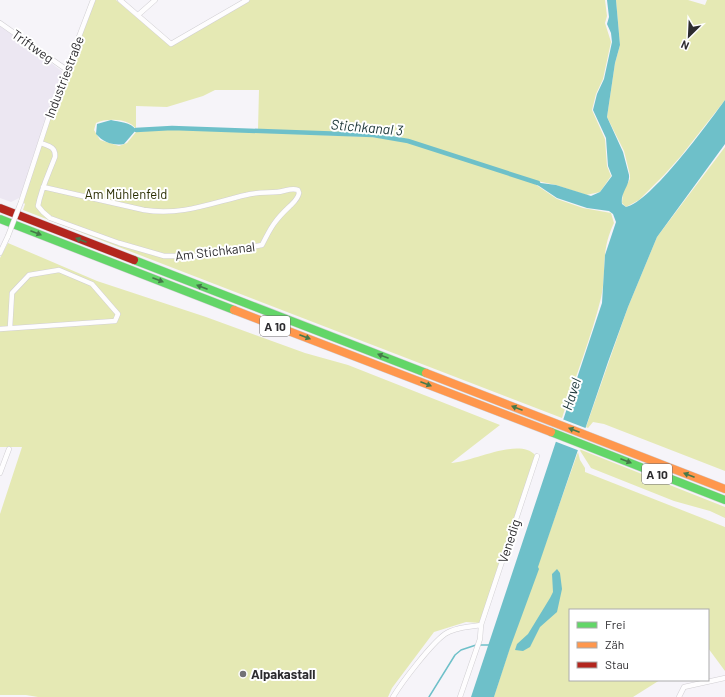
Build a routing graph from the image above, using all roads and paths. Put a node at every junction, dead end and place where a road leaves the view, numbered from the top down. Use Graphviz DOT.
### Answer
graph roads {
  1 [pos="93,0"];
  2 [pos="120,0"];
  3 [pos="155,0"];
  4 [pos="247,0"];
  5 [pos="138,15"];
  6 [pos="0,23"];
  7 [pos="67,70"];
  8 [pos="41,143"];
  9 [pos="43,187"];
  10 [pos="0,208"];
  11 [pos="0,219"];
  12 [pos="0,253"];
  13 [pos="10,328"];
  14 [pos="0,329"];
  15 [pos="9,449"];
  16 [pos="537,456"];
  17 [pos="0,473"];
  18 [pos="725,489"];
  19 [pos="725,500"];
  20 [pos="481,625"];
  21 [pos="725,678"];
  22 [pos="393,697"];
  23 [pos="460,697"];
  24 [pos="679,697"];
  1 -- 7 [label="street, Industriestraße"];
  2 -- 5 [label="street"];
  3 -- 5 [label="street"];
  4 -- 5 [label="street"];
  6 -- 7 [label="street, Triftweg"];
  7 -- 8 [label="street, Industriestraße"];
  8 -- 9 [label="street, Am Stichkanal"];
  8 -- 12 [label="street, Industriestraße, bridge"];
  9 -- 9 [label="street, Am Stichkanal"];
  18 -- 10 [label="highway, A 10, one-way"];
  11 -- 19 [label="highway, A 10, one-way"];
  13 -- 13 [label="street"];
  13 -- 14 [label="street"];
  15 -- 17 [label="street"];
  16 -- 20 [label="street, Venedig"];
  20 -- 22 [label="street"];
  20 -- 23 [label="street, Venedig"];
  21 -- 24 [label="street"];
}
